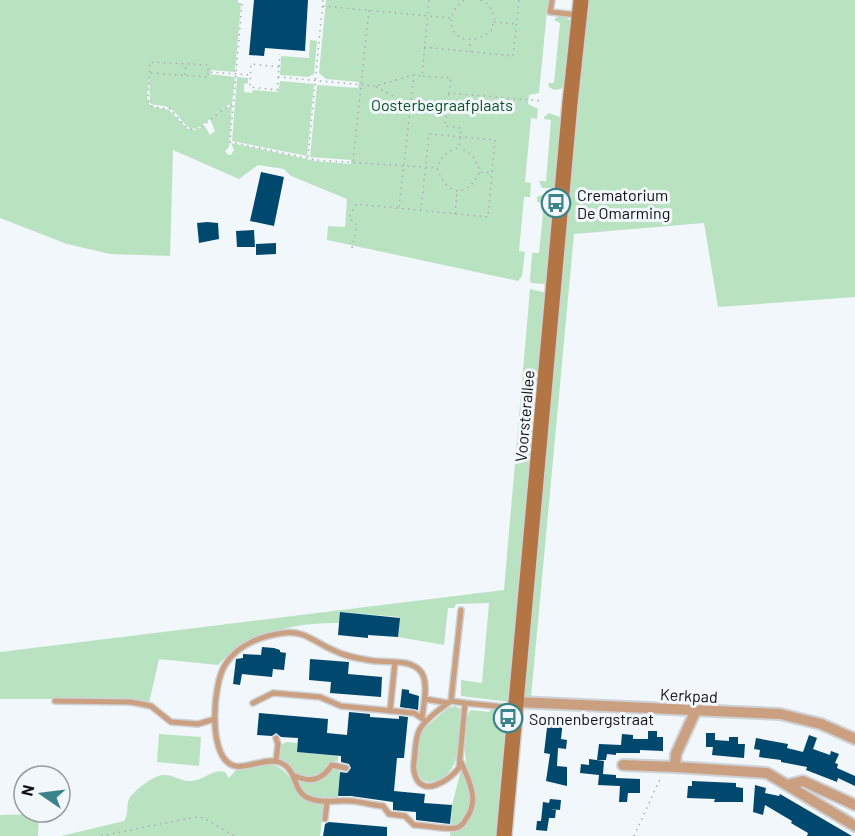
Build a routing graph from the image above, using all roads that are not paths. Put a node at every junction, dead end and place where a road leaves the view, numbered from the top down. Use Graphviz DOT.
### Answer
graph roads {
  1 [pos="552,0"];
  2 [pos="580,7"];
  3 [pos="461,610"];
  4 [pos="395,662"];
  5 [pos="425,699"];
  6 [pos="55,701"];
  7 [pos="449,702"];
  8 [pos="253,703"];
  9 [pos="465,703"];
  10 [pos="516,705"];
  11 [pos="696,710"];
  12 [pos="390,711"];
  13 [pos="215,719"];
  14 [pos="424,719"];
  15 [pos="276,738"];
  16 [pos="855,739"];
  17 [pos="276,761"];
  18 [pos="461,762"];
  19 [pos="623,765"];
  20 [pos="670,767"];
  21 [pos="346,768"];
  22 [pos="294,776"];
  23 [pos="787,785"];
  24 [pos="327,801"];
  25 [pos="855,805"];
  26 [pos="326,819"];
  27 [pos="855,826"];
  28 [pos="504,836"];
  1 -- 2 [label="lane"];
  2 -- 10 [label="main road, Voorsterallee"];
  3 -- 7 [label="lane"];
  4 -- 5 [label="lane"];
  4 -- 12 [label="lane"];
  4 -- 13 [label="lane"];
  5 -- 7 [label="lane"];
  5 -- 14 [label="lane"];
  6 -- 13 [label="lane"];
  7 -- 9 [label="lane"];
  7 -- 14 [label="lane"];
  8 -- 12 [label="lane"];
  9 -- 10 [label="lane"];
  9 -- 18 [label="lane"];
  10 -- 11 [label="street, Kerkpad"];
  10 -- 28 [label="main road, Voorsterallee"];
  11 -- 16 [label="street, Kerkpad"];
  11 -- 20 [label="street"];
  12 -- 14 [label="lane"];
  13 -- 17 [label="lane"];
  14 -- 18 [label="lane"];
  15 -- 17 [label="lane"];
  17 -- 22 [label="lane"];
  18 -- 24 [label="lane"];
  19 -- 20 [label="street"];
  20 -- 23 [label="street"];
  21 -- 22 [label="lane"];
  22 -- 24 [label="lane"];
  23 -- 25 [label="street"];
  23 -- 27 [label="street"];
  24 -- 26 [label="lane"];
}
